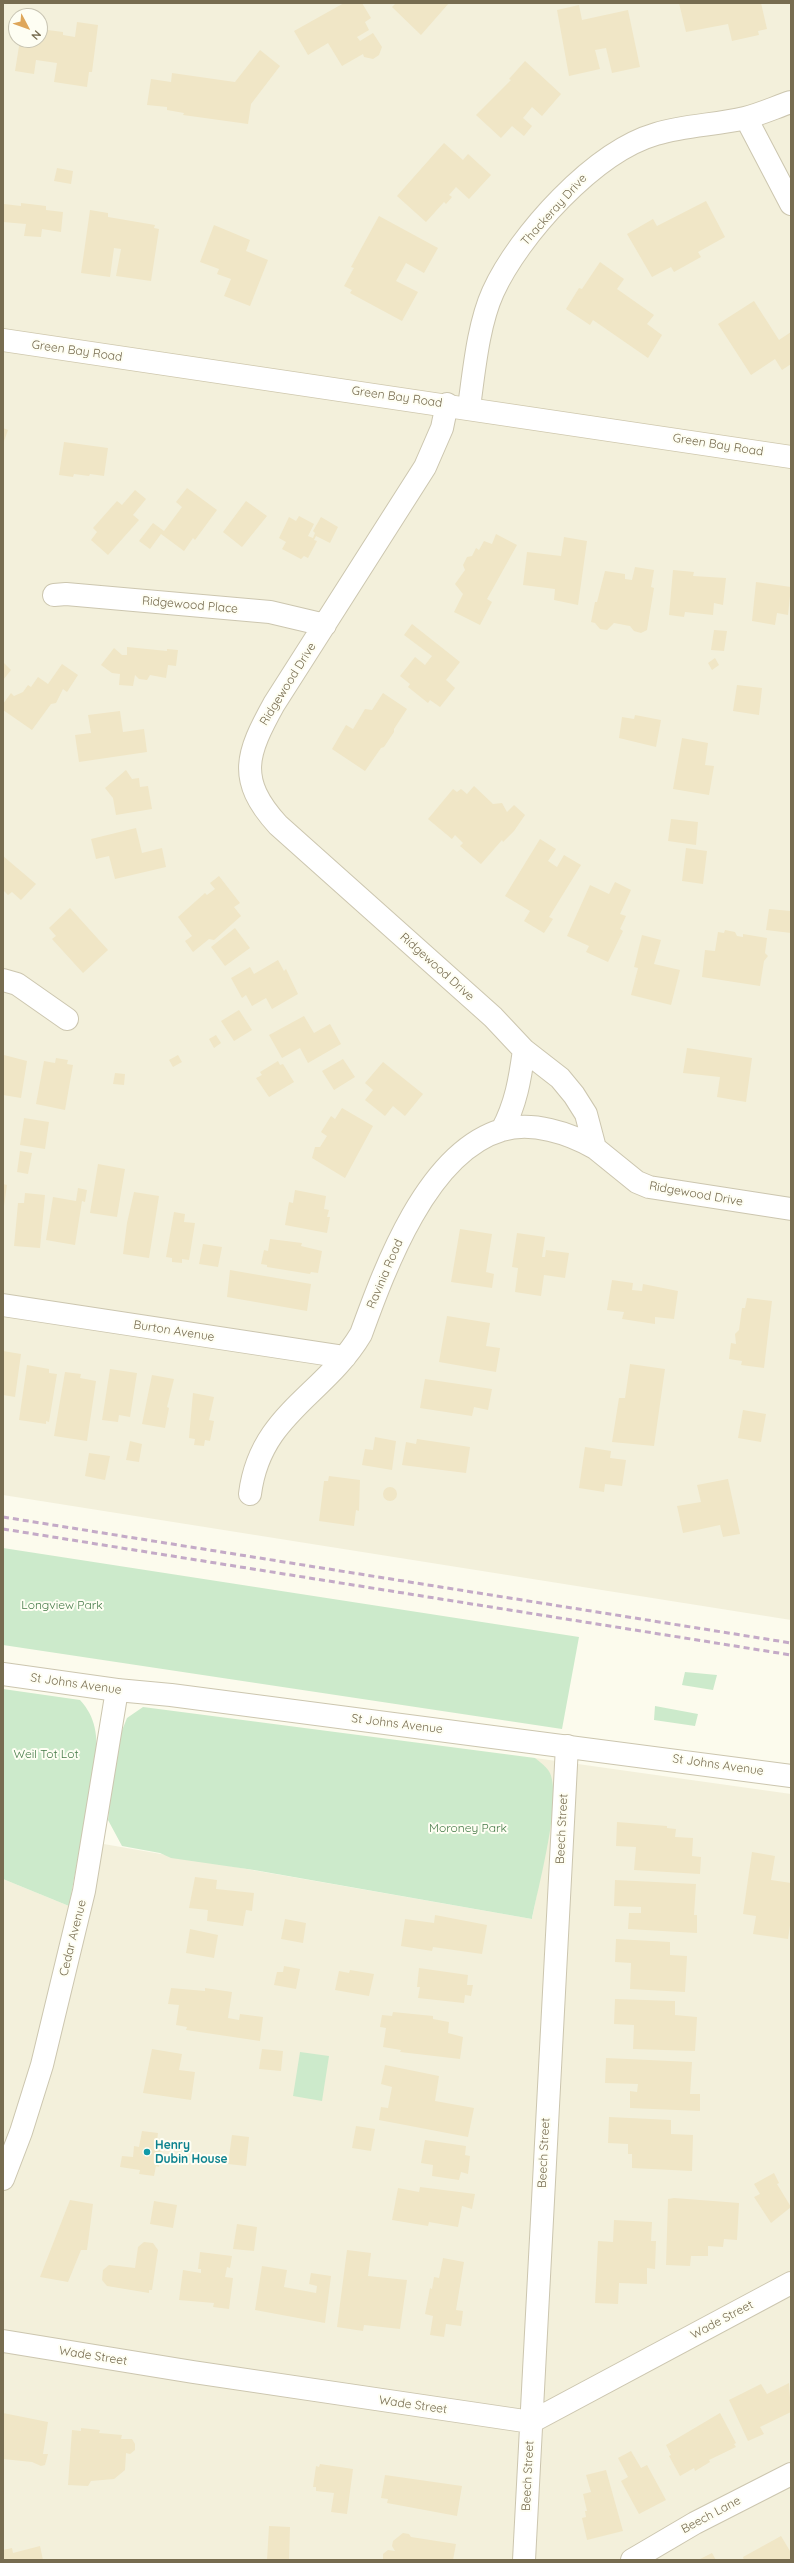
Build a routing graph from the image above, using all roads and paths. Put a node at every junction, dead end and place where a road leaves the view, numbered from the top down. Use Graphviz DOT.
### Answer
graph roads {
  1 [pos="791,102"];
  2 [pos="746,118"];
  3 [pos="791,204"];
  4 [pos="3,340"];
  5 [pos="447,404"];
  6 [pos="469,407"];
  7 [pos="791,457"];
  8 [pos="54,595"];
  9 [pos="325,624"];
  10 [pos="3,980"];
  11 [pos="67,1019"];
  12 [pos="524,1050"];
  13 [pos="502,1130"];
  14 [pos="595,1148"];
  15 [pos="791,1209"];
  16 [pos="3,1304"];
  17 [pos="345,1356"];
  18 [pos="250,1494"];
  19 [pos="3,1674"];
  20 [pos="117,1690"];
  21 [pos="567,1746"];
  22 [pos="791,1776"];
  23 [pos="3,2179"];
  24 [pos="791,2283"];
  25 [pos="3,2341"];
  26 [pos="531,2422"];
  27 [pos="791,2474"];
  28 [pos="524,2560"];
  29 [pos="632,2560"];
  1 -- 2 [label="street, Thackeray Drive"];
  2 -- 3 [label="street"];
  2 -- 6 [label="street, Thackeray Drive"];
  4 -- 5 [label="street, Green Bay Road"];
  5 -- 6 [label="street, Green Bay Road"];
  5 -- 9 [label="street, Ridgewood Drive"];
  6 -- 7 [label="street, Green Bay Road"];
  8 -- 9 [label="street, Ridgewood Place"];
  9 -- 12 [label="street, Ridgewood Drive"];
  10 -- 11 [label="street"];
  12 -- 13 [label="street"];
  12 -- 14 [label="street, Ridgewood Drive"];
  13 -- 14 [label="street, Ravinia Road"];
  13 -- 17 [label="street, Ravinia Road"];
  14 -- 15 [label="street, Ridgewood Drive"];
  16 -- 17 [label="street, Burton Avenue"];
  17 -- 18 [label="street, Ravinia Road"];
  19 -- 20 [label="street, St Johns Avenue"];
  20 -- 21 [label="street, St Johns Avenue"];
  20 -- 23 [label="street, Cedar Avenue"];
  21 -- 22 [label="street, St Johns Avenue"];
  21 -- 26 [label="street, Beech Street"];
  24 -- 26 [label="street, Wade Street"];
  25 -- 26 [label="street, Wade Street"];
  26 -- 28 [label="street, Beech Street"];
  27 -- 29 [label="street, Beech Lane"];
}
